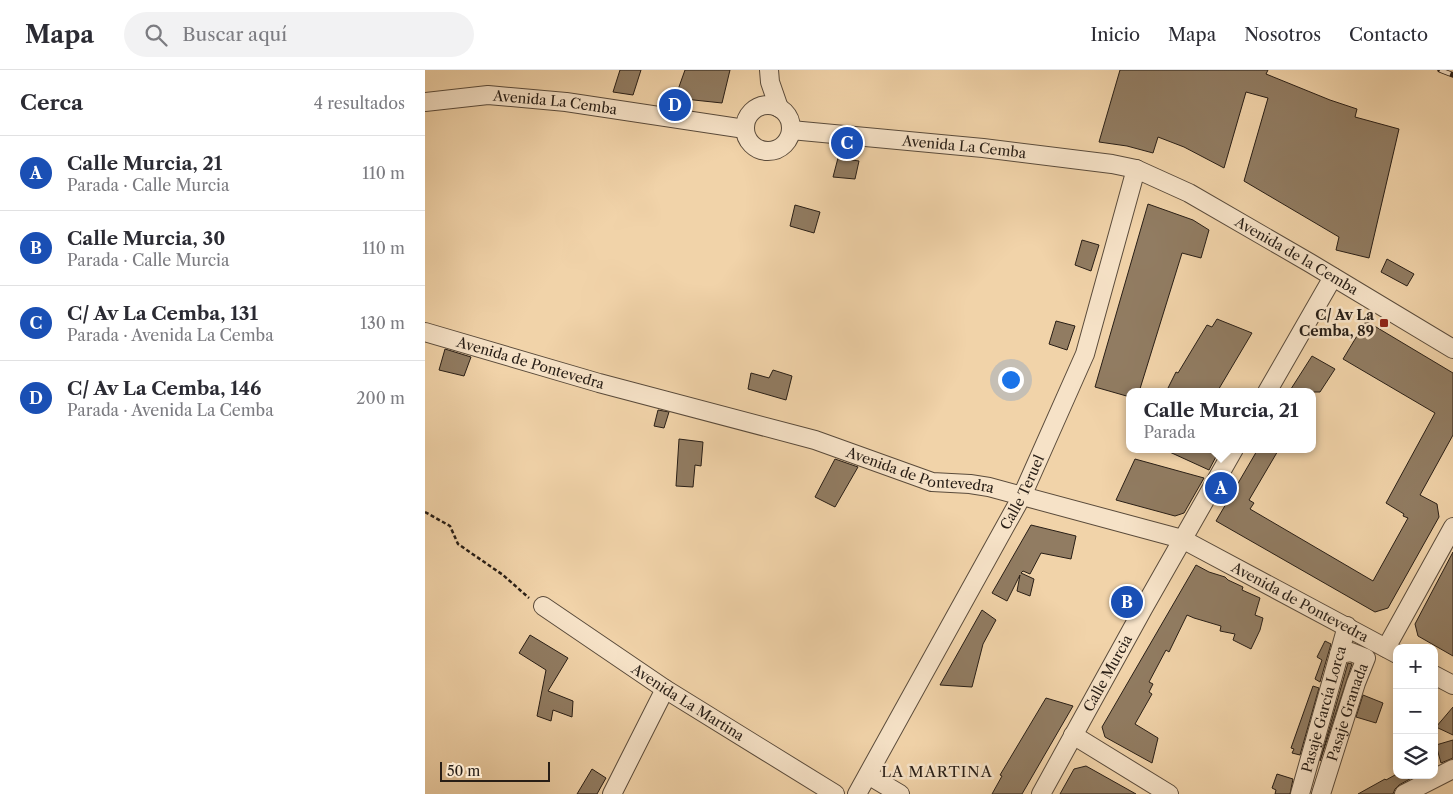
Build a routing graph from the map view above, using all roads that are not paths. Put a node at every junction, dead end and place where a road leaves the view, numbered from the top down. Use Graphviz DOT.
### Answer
graph roads {
  1 [pos="769,76"];
  2 [pos="425,102"];
  3 [pos="756,108"];
  4 [pos="779,108"];
  5 [pos="745,129"];
  6 [pos="791,130"];
  7 [pos="1136,169"];
  8 [pos="1333,277"];
  9 [pos="425,332"];
  10 [pos="1453,349"];
  11 [pos="1269,388"];
  12 [pos="1232,453"];
  13 [pos="1022,496"];
  14 [pos="1453,527"];
  15 [pos="1182,539"];
  16 [pos="543,606"];
  17 [pos="1347,626"];
  18 [pos="1391,651"];
  19 [pos="1339,654"];
  20 [pos="1438,677"];
  21 [pos="1453,685"];
  22 [pos="665,689"];
  23 [pos="1073,735"];
  24 [pos="1453,770"];
  25 [pos="868,775"];
  26 [pos="612,794"];
  27 [pos="835,794"];
  28 [pos="857,794"];
  29 [pos="899,794"];
  30 [pos="1041,794"];
  31 [pos="1169,794"];
  32 [pos="1300,794"];
  33 [pos="1321,794"];
  34 [pos="1404,794"];
  1 -- 3 [label="street"];
  1 -- 4 [label="street"];
  2 -- 5 [label="street, Avenida La Cemba"];
  3 -- 4 [label="street"];
  3 -- 5 [label="street"];
  4 -- 6 [label="street"];
  5 -- 6 [label="street"];
  6 -- 7 [label="street, Avenida La Cemba"];
  7 -- 8 [label="street, Avenida de la Cemba"];
  7 -- 13 [label="street, Calle Teruel"];
  8 -- 10 [label="street, Avenida de la Cemba"];
  8 -- 11 [label="street"];
  9 -- 13 [label="street, Avenida de Pontevedra"];
  12 -- 15 [label="street, Calle Murcia"];
  13 -- 15 [label="street, Avenida de Pontevedra"];
  13 -- 25 [label="street, Calle Teruel"];
  14 -- 18 [label="street"];
  15 -- 17 [label="street, Avenida de Pontevedra"];
  15 -- 23 [label="street, Calle Murcia"];
  16 -- 22 [label="street, Avenida La Martina"];
  17 -- 18 [label="street, Avenida de Pontevedra"];
  17 -- 19 [label="street, Pasaje García Lorca"];
  19 -- 32 [label="street, Pasaje García Lorca"];
  19 -- 33 [label="street, Pasaje Granada"];
  20 -- 21 [label="street"];
  22 -- 26 [label="street"];
  22 -- 27 [label="street, Avenida La Martina"];
  23 -- 30 [label="street, Calle Murcia"];
  23 -- 31 [label="street"];
  24 -- 34 [label="street"];
  25 -- 28 [label="street, Calle Teruel"];
  25 -- 29 [label="street"];
}
